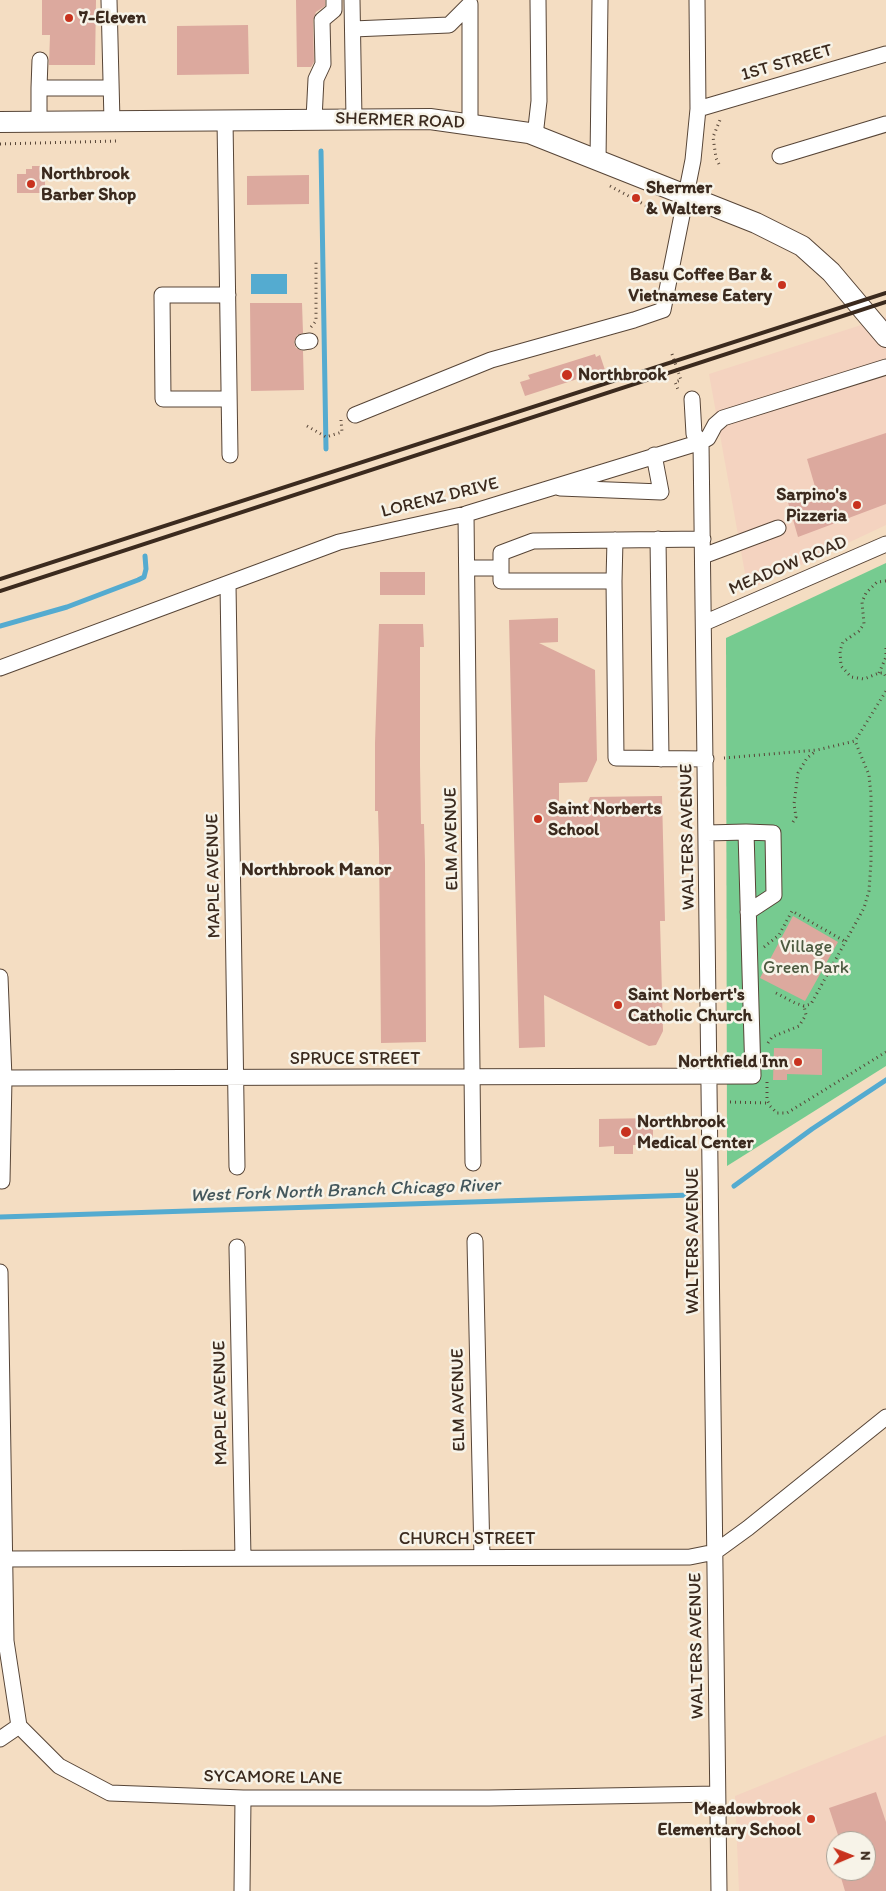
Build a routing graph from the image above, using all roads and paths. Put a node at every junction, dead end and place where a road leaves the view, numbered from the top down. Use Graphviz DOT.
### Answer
graph roads {
  1 [pos="109,0"];
  2 [pos="334,0"];
  3 [pos="352,0"];
  4 [pos="538,0"];
  5 [pos="600,0"];
  6 [pos="697,0"];
  7 [pos="353,29"];
  8 [pos="886,54"];
  9 [pos="40,60"];
  10 [pos="39,88"];
  11 [pos="111,88"];
  12 [pos="698,109"];
  13 [pos="314,119"];
  14 [pos="354,119"];
  15 [pos="722,119"];
  16 [pos="225,120"];
  17 [pos="112,121"];
  18 [pos="0,122"];
  19 [pos="40,122"];
  20 [pos="470,124"];
  21 [pos="886,124"];
  22 [pos="535,136"];
  23 [pos="127,140"];
  24 [pos="0,144"];
  25 [pos="780,156"];
  26 [pos="598,161"];
  27 [pos="719,164"];
  28 [pos="604,182"];
  29 [pos="685,194"];
  30 [pos="647,206"];
  31 [pos="316,262"];
  32 [pos="228,295"];
  33 [pos="308,337"];
  34 [pos="886,337"];
  35 [pos="672,354"];
  36 [pos="886,367"];
  37 [pos="685,396"];
  38 [pos="229,399"];
  39 [pos="355,415"];
  40 [pos="307,426"];
  41 [pos="338,433"];
  42 [pos="701,442"];
  43 [pos="230,455"];
  44 [pos="654,455"];
  45 [pos="548,488"];
  46 [pos="466,514"];
  47 [pos="778,528"];
  48 [pos="658,539"];
  49 [pos="703,539"];
  50 [pos="615,540"];
  51 [pos="886,544"];
  52 [pos="703,556"];
  53 [pos="466,568"];
  54 [pos="501,568"];
  55 [pos="614,581"];
  56 [pos="886,581"];
  57 [pos="228,585"];
  58 [pos="704,623"];
  59 [pos="886,648"];
  60 [pos="886,655"];
  61 [pos="0,668"];
  62 [pos="879,673"];
  63 [pos="886,677"];
  64 [pos="886,691"];
  65 [pos="855,741"];
  66 [pos="817,750"];
  67 [pos="724,758"];
  68 [pos="661,759"];
  69 [pos="706,759"];
  70 [pos="794,822"];
  71 [pos="746,832"];
  72 [pos="707,833"];
  73 [pos="748,912"];
  74 [pos="846,942"];
  75 [pos="762,955"];
  76 [pos="0,977"];
  77 [pos="776,994"];
  78 [pos="804,1006"];
  79 [pos="768,1046"];
  80 [pos="886,1052"];
  81 [pos="767,1076"];
  82 [pos="474,1077"];
  83 [pos="711,1077"];
  84 [pos="2,1078"];
  85 [pos="236,1078"];
  86 [pos="730,1102"];
  87 [pos="768,1103"];
  88 [pos="473,1163"];
  89 [pos="237,1167"];
  90 [pos="2,1181"];
  91 [pos="475,1241"];
  92 [pos="237,1248"];
  93 [pos="0,1272"];
  94 [pos="886,1417"];
  95 [pos="715,1552"];
  96 [pos="482,1557"];
  97 [pos="243,1558"];
  98 [pos="2,1559"];
  99 [pos="19,1726"];
  100 [pos="0,1739"];
  101 [pos="717,1794"];
  102 [pos="243,1798"];
  103 [pos="242,1891"];
  104 [pos="719,1891"];
  1 -- 11 [label="street"];
  2 -- 13 [label="street"];
  3 -- 7 [label="street"];
  4 -- 22 [label="street"];
  5 -- 26 [label="street"];
  6 -- 12 [label="street"];
  7 -- 14 [label="street"];
  7 -- 20 [label="street"];
  8 -- 12 [label="street, 1ST STREET"];
  9 -- 10 [label="street"];
  10 -- 11 [label="street"];
  10 -- 19 [label="street"];
  11 -- 17 [label="street"];
  12 -- 29 [label="street"];
  13 -- 14 [label="main road, SHERMER ROAD"];
  13 -- 16 [label="main road, SHERMER ROAD"];
  14 -- 20 [label="main road, SHERMER ROAD"];
  15 -- 27 [label="path"];
  16 -- 17 [label="main road, SHERMER ROAD"];
  16 -- 32 [label="street"];
  17 -- 19 [label="main road, SHERMER ROAD"];
  18 -- 19 [label="main road, SHERMER ROAD"];
  20 -- 22 [label="main road, SHERMER ROAD"];
  21 -- 25 [label="street"];
  22 -- 26 [label="main road, SHERMER ROAD"];
  23 -- 24 [label="path"];
  26 -- 29 [label="main road, SHERMER ROAD"];
  28 -- 30 [label="path"];
  29 -- 34 [label="main road, SHERMER ROAD"];
  29 -- 39 [label="street"];
  31 -- 33 [label="path"];
  32 -- 38 [label="street"];
  32 -- 38 [label="street"];
  35 -- 37 [label="path"];
  36 -- 42 [label="street"];
  37 -- 42 [label="street, WALTERS AVENUE"];
  38 -- 43 [label="street"];
  40 -- 41 [label="path"];
  42 -- 44 [label="street, LORENZ DRIVE"];
  42 -- 49 [label="street, WALTERS AVENUE"];
  44 -- 45 [label="street, LORENZ DRIVE"];
  44 -- 45 [label="street"];
  45 -- 46 [label="street, LORENZ DRIVE"];
  46 -- 53 [label="street, ELM AVENUE"];
  46 -- 57 [label="street, LORENZ DRIVE"];
  47 -- 52 [label="street"];
  48 -- 49 [label="street"];
  48 -- 50 [label="street"];
  48 -- 68 [label="street"];
  49 -- 52 [label="street, WALTERS AVENUE"];
  50 -- 54 [label="street"];
  50 -- 55 [label="street"];
  51 -- 58 [label="street, MEADOW ROAD"];
  52 -- 58 [label="street, WALTERS AVENUE"];
  53 -- 54 [label="street"];
  53 -- 82 [label="street, ELM AVENUE"];
  54 -- 55 [label="street"];
  55 -- 68 [label="street"];
  56 -- 62 [label="path"];
  57 -- 61 [label="street, LORENZ DRIVE"];
  57 -- 85 [label="street, MAPLE AVENUE"];
  58 -- 69 [label="street, WALTERS AVENUE"];
  59 -- 60 [label="path"];
  60 -- 62 [label="path"];
  62 -- 63 [label="path"];
  64 -- 65 [label="path"];
  65 -- 66 [label="path"];
  65 -- 74 [label="path"];
  66 -- 67 [label="path"];
  66 -- 70 [label="path"];
  68 -- 69 [label="street"];
  69 -- 72 [label="street, WALTERS AVENUE"];
  71 -- 72 [label="street"];
  71 -- 73 [label="street"];
  71 -- 73 [label="street"];
  72 -- 83 [label="street, WALTERS AVENUE"];
  73 -- 83 [label="street, SPRUCE STREET"];
  74 -- 75 [label="path"];
  74 -- 78 [label="path"];
  76 -- 84 [label="street"];
  77 -- 78 [label="path"];
  78 -- 79 [label="path"];
  80 -- 87 [label="path"];
  81 -- 87 [label="path"];
  82 -- 83 [label="street, SPRUCE STREET"];
  82 -- 85 [label="street, SPRUCE STREET"];
  82 -- 88 [label="street, ELM AVENUE"];
  83 -- 95 [label="street, WALTERS AVENUE"];
  84 -- 85 [label="street, SPRUCE STREET"];
  84 -- 90 [label="street"];
  85 -- 89 [label="street, MAPLE AVENUE"];
  86 -- 87 [label="path"];
  91 -- 96 [label="street, ELM AVENUE"];
  92 -- 97 [label="street, MAPLE AVENUE"];
  93 -- 98 [label="street"];
  94 -- 95 [label="street, CHURCH STREET"];
  95 -- 96 [label="street, CHURCH STREET"];
  95 -- 101 [label="street, WALTERS AVENUE"];
  96 -- 97 [label="street, CHURCH STREET"];
  97 -- 98 [label="street, CHURCH STREET"];
  98 -- 99 [label="street"];
  99 -- 100 [label="street"];
  99 -- 102 [label="street, SYCAMORE LANE"];
  101 -- 102 [label="street, SYCAMORE LANE"];
  101 -- 104 [label="street, WALTERS AVENUE"];
  102 -- 103 [label="street"];
}
